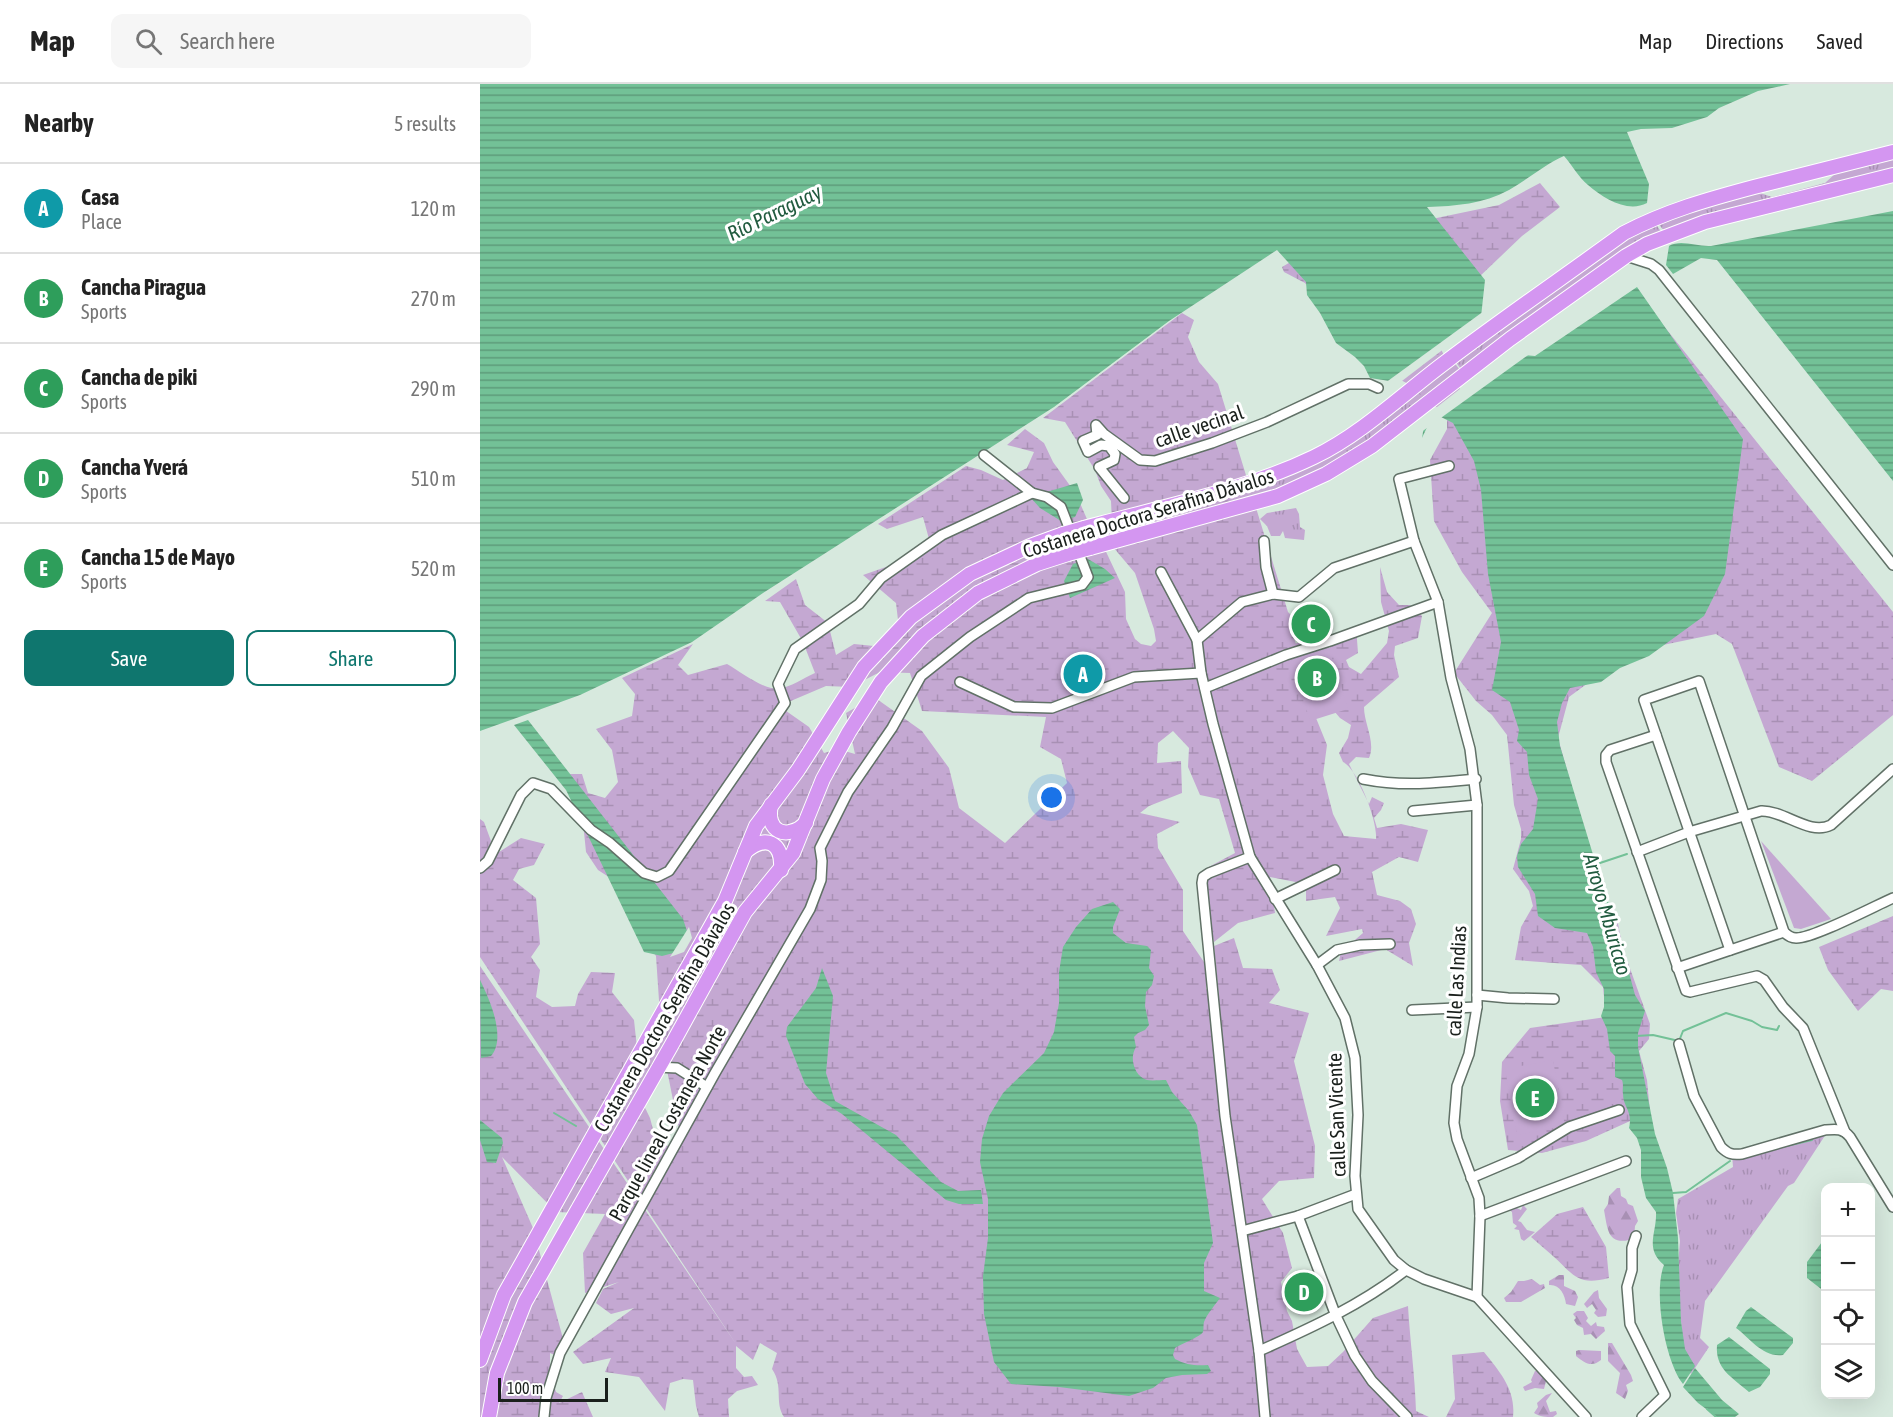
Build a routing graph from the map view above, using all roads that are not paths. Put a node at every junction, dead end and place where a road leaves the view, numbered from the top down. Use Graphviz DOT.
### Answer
graph roads {
  1 [pos="1893,152"];
  2 [pos="1893,175"];
  3 [pos="1626,256"];
  4 [pos="1378,388"];
  5 [pos="984,455"];
  6 [pos="1449,466"];
  7 [pos="1032,493"];
  8 [pos="1124,498"];
  9 [pos="1264,542"];
  10 [pos="1414,542"];
  11 [pos="1893,565"];
  12 [pos="1161,572"];
  13 [pos="1273,594"];
  14 [pos="1438,602"];
  15 [pos="1197,640"];
  16 [pos="1202,673"];
  17 [pos="960,682"];
  18 [pos="1205,688"];
  19 [pos="1656,735"];
  20 [pos="1893,769"];
  21 [pos="1363,779"];
  22 [pos="1476,779"];
  23 [pos="771,805"];
  24 [pos="1477,805"];
  25 [pos="1413,811"];
  26 [pos="1744,816"];
  27 [pos="806,823"];
  28 [pos="1689,832"];
  29 [pos="745,852"];
  30 [pos="1637,852"];
  31 [pos="1250,857"];
  32 [pos="480,868"];
  33 [pos="781,870"];
  34 [pos="1335,870"];
  35 [pos="1893,898"];
  36 [pos="1275,899"];
  37 [pos="1784,932"];
  38 [pos="1390,944"];
  39 [pos="1730,950"];
  40 [pos="1317,965"];
  41 [pos="1677,968"];
  42 [pos="1477,995"];
  43 [pos="1554,999"];
  44 [pos="1477,1007"];
  45 [pos="1412,1010"];
  46 [pos="1679,1044"];
  47 [pos="671,1046"];
  48 [pos="657,1067"];
  49 [pos="677,1068"];
  50 [pos="707,1087"];
  51 [pos="1619,1110"];
  52 [pos="1848,1135"];
  53 [pos="1626,1161"];
  54 [pos="1471,1178"];
  55 [pos="1356,1194"];
  56 [pos="1893,1207"];
  57 [pos="1298,1216"];
  58 [pos="1480,1216"];
  59 [pos="1242,1232"];
  60 [pos="1636,1236"];
  61 [pos="1406,1270"];
  62 [pos="1477,1297"];
  63 [pos="1336,1316"];
  64 [pos="1259,1351"];
  65 [pos="480,1360"];
  66 [pos="1581,1415"];
  67 [pos="489,1417"];
  68 [pos="544,1417"];
  69 [pos="1265,1417"];
  70 [pos="1407,1417"];
  71 [pos="1641,1417"];
  1 -- 23 [label="highway, Costanera Doctora Serafina Dávalos, bridge"];
  2 -- 3 [label="highway, Costanera Doctora Serafina Dávalos"];
  3 -- 11 [label="street"];
  3 -- 27 [label="highway, Costanera Doctora Serafina Dávalos, bridge"];
  4 -- 8 [label="street, calle vecinal"];
  5 -- 7 [label="street"];
  6 -- 10 [label="street, calle Las Indias"];
  7 -- 32 [label="street"];
  7 -- 50 [label="street, Parque lineal Costanera Norte"];
  9 -- 13 [label="street"];
  10 -- 13 [label="street"];
  10 -- 14 [label="street, calle Las Indias"];
  12 -- 15 [label="street, calle San Vicente"];
  13 -- 15 [label="street"];
  14 -- 18 [label="street"];
  14 -- 22 [label="street, calle Las Indias"];
  15 -- 16 [label="street, calle San Vicente"];
  16 -- 17 [label="street"];
  16 -- 18 [label="street, calle San Vicente"];
  18 -- 31 [label="street, calle San Vicente"];
  19 -- 26 [label="street"];
  19 -- 28 [label="street"];
  19 -- 30 [label="street"];
  20 -- 26 [label="street"];
  21 -- 22 [label="street"];
  22 -- 24 [label="street, calle Las Indias"];
  23 -- 27 [label="highway"];
  23 -- 29 [label="highway, Costanera Doctora Serafina Dávalos"];
  24 -- 25 [label="street"];
  24 -- 42 [label="street, calle Las Indias"];
  26 -- 28 [label="street"];
  26 -- 37 [label="street"];
  27 -- 33 [label="highway, Costanera Doctora Serafina Dávalos"];
  28 -- 30 [label="street"];
  28 -- 39 [label="street"];
  29 -- 33 [label="highway"];
  29 -- 65 [label="highway, Costanera Doctora Serafina Dávalos"];
  30 -- 41 [label="street"];
  31 -- 36 [label="street, calle San Vicente"];
  31 -- 59 [label="street"];
  33 -- 47 [label="highway, Costanera Doctora Serafina Dávalos"];
  34 -- 36 [label="street"];
  35 -- 37 [label="street"];
  36 -- 40 [label="street, calle San Vicente"];
  37 -- 39 [label="street"];
  38 -- 40 [label="street"];
  39 -- 41 [label="street"];
  40 -- 55 [label="street, calle San Vicente"];
  41 -- 52 [label="street"];
  42 -- 43 [label="street"];
  42 -- 44 [label="street, calle Las Indias"];
  44 -- 45 [label="street"];
  44 -- 54 [label="street, calle Las Indias"];
  46 -- 52 [label="street"];
  47 -- 48 [label="highway, Costanera Doctora Serafina Dávalos"];
  47 -- 49 [label="street"];
  48 -- 49 [label="street"];
  48 -- 67 [label="highway, Costanera Doctora Serafina Dávalos"];
  49 -- 50 [label="street"];
  50 -- 68 [label="street, Parque lineal Costanera Norte"];
  51 -- 54 [label="street"];
  52 -- 56 [label="street"];
  53 -- 58 [label="street"];
  54 -- 58 [label="street, calle Las Indias"];
  55 -- 57 [label="street"];
  55 -- 61 [label="street, calle San Vicente"];
  57 -- 59 [label="street"];
  57 -- 63 [label="street"];
  58 -- 62 [label="street, calle Las Indias"];
  59 -- 64 [label="street"];
  60 -- 71 [label="street"];
  61 -- 62 [label="street, calle San Vicente"];
  61 -- 63 [label="street"];
  62 -- 66 [label="street"];
  63 -- 64 [label="street"];
  63 -- 70 [label="street"];
  64 -- 69 [label="street"];
}
